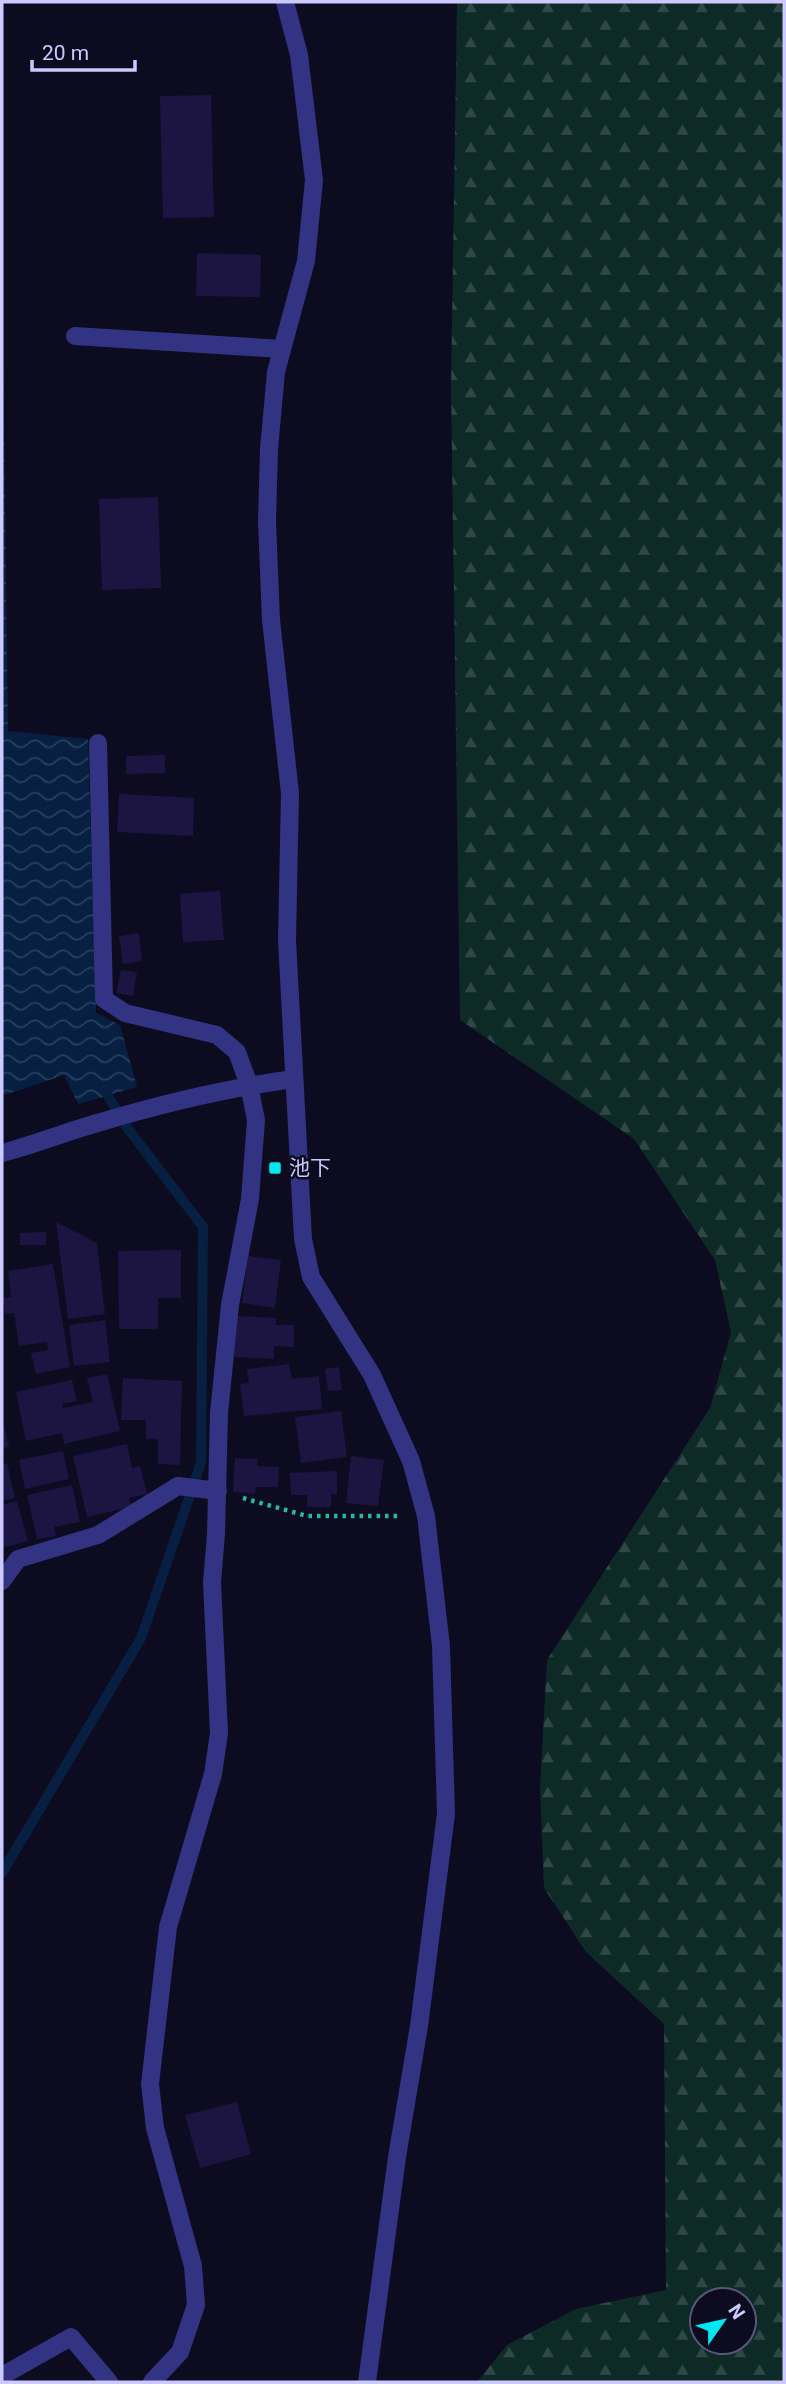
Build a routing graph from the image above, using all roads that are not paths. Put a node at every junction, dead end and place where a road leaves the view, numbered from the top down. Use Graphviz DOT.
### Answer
graph roads {
  1 [pos="285,2"];
  2 [pos="75,336"];
  3 [pos="282,349"];
  4 [pos="98,743"];
  5 [pos="294,1079"];
  6 [pos="249,1085"];
  7 [pos="2,1153"];
  8 [pos="218,1491"];
  9 [pos="2,1581"];
  10 [pos="2,2376"];
  11 [pos="109,2382"];
  12 [pos="152,2382"];
  13 [pos="367,2382"];
  1 -- 3 [label="street"];
  2 -- 3 [label="street"];
  3 -- 5 [label="street"];
  4 -- 6 [label="street"];
  5 -- 6 [label="street"];
  5 -- 13 [label="street"];
  6 -- 7 [label="street"];
  6 -- 8 [label="street"];
  8 -- 9 [label="street"];
  8 -- 12 [label="street"];
  10 -- 11 [label="street"];
}
